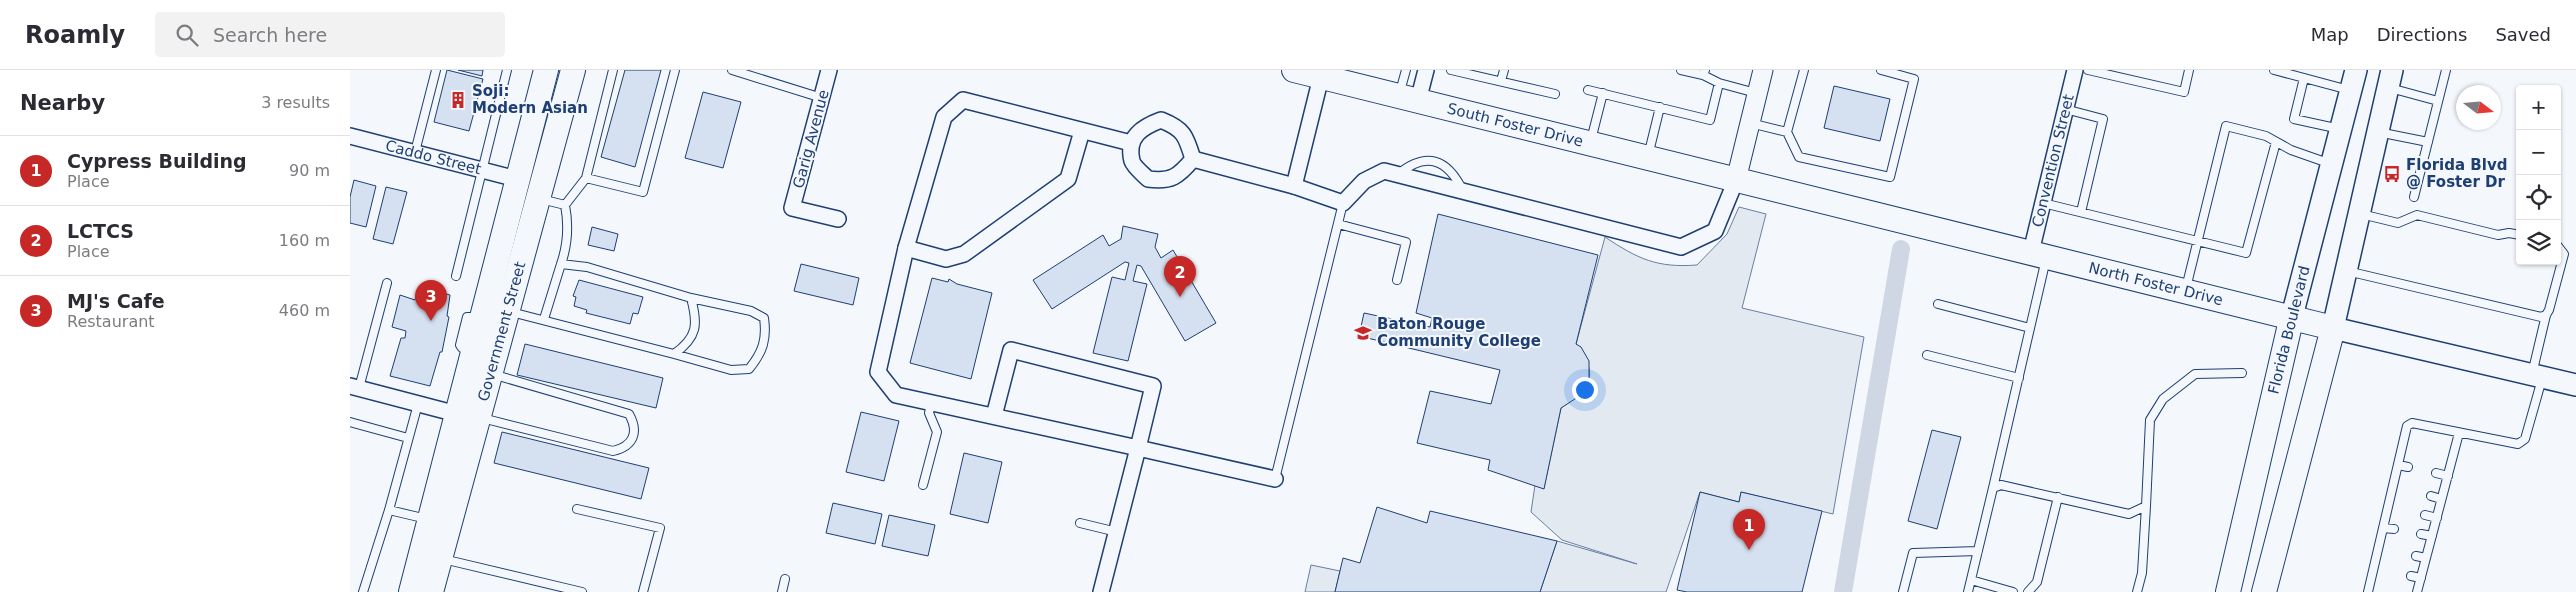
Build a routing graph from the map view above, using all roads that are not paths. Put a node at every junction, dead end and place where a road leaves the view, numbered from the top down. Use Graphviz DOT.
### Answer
graph roads {
  1 [pos="436,70"];
  2 [pos="507,70"];
  3 [pos="546,70"];
  4 [pos="573,70"];
  5 [pos="613,70"];
  6 [pos="675,70"];
  7 [pos="732,70"];
  8 [pos="829,70"];
  9 [pos="1294,70"];
  10 [pos="1406,70"];
  11 [pos="1426,70"];
  12 [pos="1451,70"];
  13 [pos="1504,70"];
  14 [pos="1681,70"];
  15 [pos="1763,70"];
  16 [pos="1804,70"];
  17 [pos="1880,70"];
  18 [pos="2075,70"];
  19 [pos="2088,70"];
  20 [pos="2189,70"];
  21 [pos="2274,70"];
  22 [pos="2446,70"];
  23 [pos="1704,73"];
  24 [pos="1322,77"];
  25 [pos="2304,78"];
  26 [pos="2390,79"];
  27 [pos="2354,80"];
  28 [pos="1500,81"];
  29 [pos="1719,84"];
  30 [pos="1588,90"];
  31 [pos="1757,93"];
  32 [pos="1555,94"];
  33 [pos="1603,94"];
  34 [pos="822,98"];
  35 [pos="1408,99"];
  36 [pos="2438,101"];
  37 [pos="1660,108"];
  38 [pos="2065,109"];
  39 [pos="1750,123"];
  40 [pos="2341,129"];
  41 [pos="1082,130"];
  42 [pos="1787,132"];
  43 [pos="2378,132"];
  44 [pos="350,136"];
  45 [pos="2276,142"];
  46 [pos="2428,142"];
  47 [pos="1131,143"];
  48 [pos="1590,143"];
  49 [pos="415,152"];
  50 [pos="1648,158"];
  51 [pos="1193,159"];
  52 [pos="2332,164"];
  53 [pos="481,169"];
  54 [pos="1397,175"];
  55 [pos="586,178"];
  56 [pos="517,179"];
  57 [pos="1736,180"];
  58 [pos="1294,186"];
  59 [pos="1463,191"];
  60 [pos="2414,197"];
  61 [pos="539,199"];
  62 [pos="1343,203"];
  63 [pos="2043,203"];
  64 [pos="564,205"];
  65 [pos="2081,212"];
  66 [pos="2359,214"];
  67 [pos="838,220"];
  68 [pos="1338,224"];
  69 [pos="2516,234"];
  70 [pos="2198,241"];
  71 [pos="906,248"];
  72 [pos="2561,250"];
  73 [pos="2039,254"];
  74 [pos="561,264"];
  75 [pos="2561,264"];
  76 [pos="2561,265"];
  77 [pos="2346,271"];
  78 [pos="456,276"];
  79 [pos="1397,280"];
  80 [pos="387,283"];
  81 [pos="2186,290"];
  82 [pos="691,298"];
  83 [pos="1938,304"];
  84 [pos="509,312"];
  85 [pos="2546,315"];
  86 [pos="2292,316"];
  87 [pos="544,319"];
  88 [pos="2030,328"];
  89 [pos="2333,328"];
  90 [pos="674,354"];
  91 [pos="1927,355"];
  92 [pos="2242,373"];
  93 [pos="491,374"];
  94 [pos="2537,376"];
  95 [pos="2019,378"];
  96 [pos="2576,385"];
  97 [pos="354,387"];
  98 [pos="930,403"];
  99 [pos="418,404"];
  100 [pos="467,416"];
  101 [pos="994,416"];
  102 [pos="350,422"];
  103 [pos="2459,433"];
  104 [pos="408,438"];
  105 [pos="1138,448"];
  106 [pos="2398,465"];
  107 [pos="2408,467"];
  108 [pos="2436,473"];
  109 [pos="2448,476"];
  110 [pos="1275,479"];
  111 [pos="923,485"];
  112 [pos="2393,486"];
  113 [pos="1994,488"];
  114 [pos="2402,488"];
  115 [pos="2431,496"];
  116 [pos="2058,497"];
  117 [pos="2442,499"];
  118 [pos="2146,506"];
  119 [pos="2388,508"];
  120 [pos="577,509"];
  121 [pos="389,510"];
  122 [pos="2397,510"];
  123 [pos="2425,516"];
  124 [pos="2437,518"];
  125 [pos="429,520"];
  126 [pos="1080,523"];
  127 [pos="2383,528"];
  128 [pos="2394,529"];
  129 [pos="1117,532"];
  130 [pos="2421,534"];
  131 [pos="2432,536"];
  132 [pos="2378,550"];
  133 [pos="1978,551"];
  134 [pos="2388,551"];
  135 [pos="2416,556"];
  136 [pos="441,558"];
  137 [pos="2426,558"];
  138 [pos="2373,570"];
  139 [pos="2383,571"];
  140 [pos="2411,576"];
  141 [pos="2421,578"];
  142 [pos="785,579"];
  143 [pos="1970,580"];
  144 [pos="2368,591"];
  145 [pos="2378,591"];
  146 [pos="363,592"];
  147 [pos="411,592"];
  148 [pos="431,592"];
  149 [pos="582,592"];
  150 [pos="643,592"];
  151 [pos="782,592"];
  152 [pos="1101,592"];
  153 [pos="1903,592"];
  154 [pos="1968,592"];
  155 [pos="2013,592"];
  156 [pos="2028,592"];
  157 [pos="2137,592"];
  158 [pos="2228,592"];
  159 [pos="2264,592"];
  160 [pos="2417,592"];
  1 -- 49 [label="lane"];
  2 -- 53 [label="lane"];
  3 -- 56 [label="main road, Government Street"];
  4 -- 61 [label="main road, Government Street"];
  5 -- 55 [label="lane"];
  6 -- 55 [label="lane"];
  7 -- 34 [label="lane"];
  8 -- 34 [label="street, Garig Avenue"];
  9 -- 24 [label="main road, South Foster Drive"];
  10 -- 35 [label="lane"];
  11 -- 35 [label="street"];
  12 -- 28 [label="lane"];
  13 -- 28 [label="lane"];
  14 -- 23 [label="lane"];
  15 -- 31 [label="street"];
  16 -- 42 [label="lane"];
  17 -- 42 [label="lane"];
  18 -- 38 [label="street, Convention Street"];
  19 -- 20 [label="lane"];
  21 -- 25 [label="lane"];
  22 -- 36 [label="lane"];
  23 -- 29 [label="lane"];
  24 -- 35 [label="main road, South Foster Drive"];
  24 -- 58 [label="street"];
  25 -- 27 [label="lane"];
  25 -- 40 [label="lane"];
  26 -- 36 [label="lane"];
  26 -- 43 [label="main road"];
  27 -- 40 [label="main road, Florida Boulevard"];
  28 -- 32 [label="lane"];
  29 -- 31 [label="lane"];
  29 -- 37 [label="lane"];
  30 -- 33 [label="lane"];
  31 -- 39 [label="street"];
  33 -- 37 [label="lane"];
  33 -- 48 [label="lane"];
  34 -- 67 [label="street, Garig Avenue"];
  35 -- 48 [label="main road, South Foster Drive"];
  36 -- 46 [label="lane"];
  37 -- 50 [label="lane"];
  38 -- 63 [label="street, Convention Street"];
  38 -- 65 [label="lane"];
  39 -- 42 [label="lane"];
  39 -- 57 [label="street"];
  40 -- 52 [label="main road, Florida Boulevard"];
  41 -- 47 [label="street"];
  41 -- 71 [label="street"];
  41 -- 71 [label="street"];
  43 -- 46 [label="lane"];
  43 -- 66 [label="main road"];
  44 -- 49 [label="street, Caddo Street"];
  45 -- 52 [label="lane"];
  45 -- 70 [label="lane"];
  45 -- 70 [label="lane"];
  46 -- 60 [label="lane"];
  47 -- 51 [label="street"];
  47 -- 51 [label="street"];
  48 -- 50 [label="main road, South Foster Drive"];
  49 -- 53 [label="street, Caddo Street"];
  50 -- 57 [label="main road, South Foster Drive"];
  51 -- 58 [label="street"];
  52 -- 86 [label="main road, Florida Boulevard"];
  53 -- 56 [label="street, Caddo Street"];
  53 -- 78 [label="lane"];
  54 -- 59 [label="street"];
  54 -- 59 [label="lane"];
  54 -- 62 [label="street"];
  55 -- 64 [label="lane"];
  56 -- 100 [label="main road, Government Street"];
  57 -- 59 [label="street"];
  57 -- 73 [label="main road, North Foster Drive"];
  58 -- 62 [label="street"];
  61 -- 64 [label="lane"];
  61 -- 84 [label="main road, Government Street"];
  62 -- 68 [label="lane"];
  63 -- 65 [label="lane"];
  63 -- 73 [label="street, Convention Street"];
  64 -- 74 [label="lane"];
  65 -- 70 [label="lane"];
  66 -- 69 [label="lane"];
  66 -- 77 [label="main road"];
  68 -- 79 [label="lane"];
  68 -- 110 [label="lane"];
  70 -- 81 [label="lane"];
  71 -- 98 [label="street"];
  72 -- 75 [label="lane"];
  73 -- 81 [label="main road, North Foster Drive"];
  73 -- 88 [label="lane"];
  74 -- 82 [label="lane"];
  74 -- 87 [label="lane"];
  76 -- 85 [label="lane"];
  77 -- 85 [label="lane"];
  77 -- 89 [label="main road"];
  80 -- 97 [label="lane"];
  81 -- 86 [label="main road, North Foster Drive"];
  82 -- 90 [label="lane"];
  82 -- 90 [label="lane"];
  83 -- 88 [label="lane"];
  84 -- 87 [label="lane"];
  84 -- 93 [label="main road, Government Street"];
  85 -- 94 [label="lane"];
  86 -- 89 [label="main road, North Foster Drive"];
  86 -- 158 [label="main road, Florida Boulevard"];
  87 -- 90 [label="lane"];
  88 -- 95 [label="lane"];
  89 -- 94 [label="main road, North Foster Drive"];
  89 -- 159 [label="main road"];
  91 -- 95 [label="lane"];
  92 -- 118 [label="lane"];
  93 -- 100 [label="main road, Government Street"];
  93 -- 100 [label="lane"];
  94 -- 96 [label="main road, North Foster Drive"];
  94 -- 103 [label="lane"];
  95 -- 113 [label="lane"];
  97 -- 99 [label="street"];
  98 -- 101 [label="street"];
  98 -- 111 [label="lane"];
  99 -- 100 [label="street"];
  99 -- 104 [label="lane"];
  100 -- 125 [label="main road, Government Street"];
  100 -- 136 [label="main road, Government Street"];
  101 -- 105 [label="street"];
  101 -- 105 [label="street"];
  102 -- 104 [label="lane"];
  103 -- 106 [label="lane"];
  103 -- 109 [label="lane"];
  104 -- 121 [label="lane"];
  105 -- 110 [label="street"];
  105 -- 129 [label="street"];
  106 -- 107 [label="lane"];
  106 -- 112 [label="lane"];
  108 -- 109 [label="lane"];
  109 -- 117 [label="lane"];
  112 -- 114 [label="lane"];
  112 -- 119 [label="lane"];
  113 -- 116 [label="lane"];
  113 -- 133 [label="lane"];
  115 -- 117 [label="lane"];
  116 -- 118 [label="lane"];
  116 -- 156 [label="lane"];
  117 -- 124 [label="lane"];
  118 -- 157 [label="lane"];
  119 -- 122 [label="lane"];
  119 -- 127 [label="lane"];
  120 -- 150 [label="lane"];
  121 -- 125 [label="lane"];
  121 -- 146 [label="lane"];
  123 -- 124 [label="lane"];
  124 -- 131 [label="lane"];
  125 -- 147 [label="main road, Government Street"];
  126 -- 129 [label="lane"];
  127 -- 128 [label="lane"];
  127 -- 132 [label="lane"];
  129 -- 152 [label="street"];
  130 -- 131 [label="lane"];
  131 -- 137 [label="lane"];
  132 -- 134 [label="lane"];
  132 -- 138 [label="lane"];
  133 -- 143 [label="lane"];
  133 -- 153 [label="lane"];
  135 -- 137 [label="lane"];
  136 -- 148 [label="main road, Government Street"];
  136 -- 149 [label="lane"];
  137 -- 141 [label="lane"];
  138 -- 139 [label="lane"];
  138 -- 144 [label="lane"];
  140 -- 141 [label="lane"];
  141 -- 160 [label="lane"];
  142 -- 151 [label="lane"];
  143 -- 154 [label="lane"];
  143 -- 155 [label="lane"];
  144 -- 145 [label="lane"];
}
